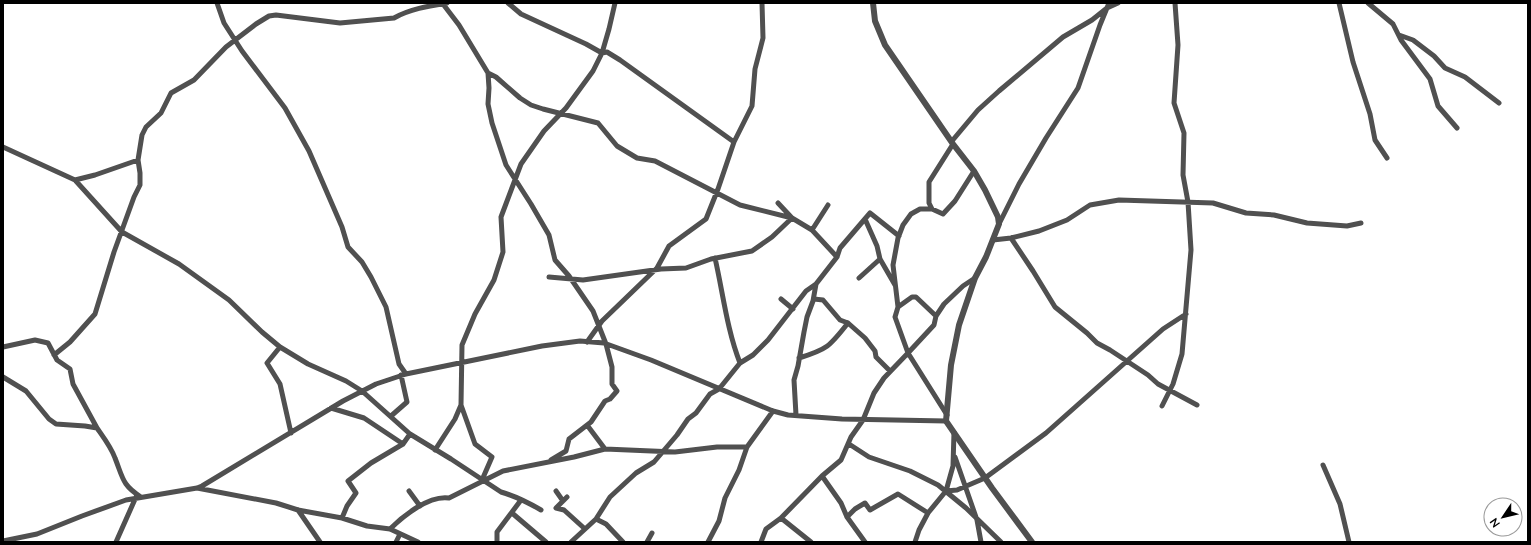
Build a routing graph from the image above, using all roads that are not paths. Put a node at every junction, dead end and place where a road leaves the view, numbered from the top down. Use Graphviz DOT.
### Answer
graph roads {
  1 [pos="217,3"];
  2 [pos="445,3"];
  3 [pos="508,3"];
  4 [pos="615,3"];
  5 [pos="762,3"];
  6 [pos="1118,3"];
  7 [pos="1175,3"];
  8 [pos="1339,3"];
  9 [pos="1368,3"];
  10 [pos="875,5"];
  11 [pos="1108,6"];
  12 [pos="1399,35"];
  13 [pos="235,40"];
  14 [pos="602,53"];
  15 [pos="488,73"];
  16 [pos="1499,103"];
  17 [pos="561,114"];
  18 [pos="1457,128"];
  19 [pos="734,142"];
  20 [pos="952,143"];
  21 [pos="3,147"];
  22 [pos="1387,158"];
  23 [pos="138,160"];
  24 [pos="974,172"];
  25 [pos="515,179"];
  26 [pos="75,180"];
  27 [pos="716,193"];
  28 [pos="1188,202"];
  29 [pos="778,203"];
  30 [pos="828,205"];
  31 [pos="932,209"];
  32 [pos="792,218"];
  33 [pos="864,219"];
  34 [pos="1361,223"];
  35 [pos="999,224"];
  36 [pos="812,230"];
  37 [pos="122,232"];
  38 [pos="899,236"];
  39 [pos="1011,238"];
  40 [pos="993,240"];
  41 [pos="837,257"];
  42 [pos="715,258"];
  43 [pos="880,259"];
  44 [pos="654,270"];
  45 [pos="549,277"];
  46 [pos="859,278"];
  47 [pos="975,278"];
  48 [pos="571,279"];
  49 [pos="816,284"];
  50 [pos="897,290"];
  51 [pos="781,299"];
  52 [pos="814,299"];
  53 [pos="898,307"];
  54 [pos="793,309"];
  55 [pos="1186,314"];
  56 [pos="936,316"];
  57 [pos="848,323"];
  58 [pos="599,325"];
  59 [pos="587,342"];
  60 [pos="606,344"];
  61 [pos="3,347"];
  62 [pos="280,347"];
  63 [pos="908,353"];
  64 [pos="54,356"];
  65 [pos="799,358"];
  66 [pos="1127,361"];
  67 [pos="461,363"];
  68 [pos="740,363"];
  69 [pos="890,372"];
  70 [pos="403,375"];
  71 [pos="3,377"];
  72 [pos="3,384"];
  73 [pos="15,385"];
  74 [pos="719,389"];
  75 [pos="362,391"];
  76 [pos="1170,391"];
  77 [pos="461,405"];
  78 [pos="1162,406"];
  79 [pos="1197,406"];
  80 [pos="331,408"];
  81 [pos="773,411"];
  82 [pos="796,415"];
  83 [pos="391,416"];
  84 [pos="947,418"];
  85 [pos="863,420"];
  86 [pos="587,425"];
  87 [pos="97,428"];
  88 [pos="954,432"];
  89 [pos="290,433"];
  90 [pos="410,434"];
  91 [pos="403,444"];
  92 [pos="849,444"];
  93 [pos="747,448"];
  94 [pos="605,449"];
  95 [pos="435,450"];
  96 [pos="661,452"];
  97 [pos="954,455"];
  98 [pos="551,460"];
  99 [pos="1324,465"];
  100 [pos="822,476"];
  101 [pos="985,478"];
  102 [pos="482,480"];
  103 [pos="965,487"];
  104 [pos="197,488"];
  105 [pos="408,491"];
  106 [pos="556,491"];
  107 [pos="946,491"];
  108 [pos="139,497"];
  109 [pos="567,497"];
  110 [pos="521,500"];
  111 [pos="563,501"];
  112 [pos="420,506"];
  113 [pos="298,510"];
  114 [pos="541,510"];
  115 [pos="512,513"];
  116 [pos="928,513"];
  117 [pos="846,517"];
  118 [pos="342,518"];
  119 [pos="596,518"];
  120 [pos="780,518"];
  121 [pos="976,520"];
  122 [pos="390,529"];
  123 [pos="585,529"];
  124 [pos="652,533"];
  125 [pos="400,534"];
  126 [pos="3,541"];
  127 [pos="116,542"];
  128 [pos="320,542"];
  129 [pos="396,542"];
  130 [pos="418,542"];
  131 [pos="497,542"];
  132 [pos="546,542"];
  133 [pos="572,542"];
  134 [pos="623,542"];
  135 [pos="647,542"];
  136 [pos="708,542"];
  137 [pos="761,542"];
  138 [pos="810,542"];
  139 [pos="865,542"];
  140 [pos="915,542"];
  141 [pos="981,542"];
  142 [pos="1001,542"];
  143 [pos="1032,542"];
  144 [pos="1349,542"];
  1 -- 13 [label="street"];
  2 -- 13 [label="street"];
  2 -- 15 [label="street"];
  3 -- 14 [label="street"];
  4 -- 14 [label="street"];
  5 -- 19 [label="street"];
  6 -- 11 [label="street"];
  7 -- 28 [label="street"];
  8 -- 22 [label="street"];
  9 -- 12 [label="street"];
  10 -- 20 [label="street"];
  11 -- 20 [label="street"];
  11 -- 35 [label="street"];
  12 -- 16 [label="street"];
  12 -- 18 [label="street"];
  13 -- 23 [label="street"];
  13 -- 70 [label="street"];
  14 -- 17 [label="street"];
  14 -- 19 [label="street"];
  15 -- 17 [label="street"];
  15 -- 25 [label="street"];
  17 -- 25 [label="street"];
  17 -- 27 [label="street"];
  19 -- 27 [label="street"];
  20 -- 24 [label="street"];
  20 -- 31 [label="street"];
  21 -- 26 [label="street"];
  23 -- 26 [label="street"];
  23 -- 37 [label="street"];
  24 -- 31 [label="street"];
  24 -- 35 [label="street"];
  25 -- 48 [label="street"];
  25 -- 67 [label="street"];
  26 -- 37 [label="street"];
  27 -- 32 [label="street"];
  27 -- 44 [label="street"];
  28 -- 34 [label="street"];
  28 -- 39 [label="street"];
  28 -- 55 [label="street"];
  29 -- 32 [label="street"];
  30 -- 36 [label="street"];
  31 -- 38 [label="street"];
  32 -- 36 [label="street"];
  32 -- 42 [label="street"];
  33 -- 38 [label="street"];
  33 -- 41 [label="street"];
  33 -- 43 [label="street"];
  35 -- 40 [label="street"];
  36 -- 41 [label="street"];
  37 -- 62 [label="street"];
  37 -- 64 [label="street"];
  38 -- 50 [label="street"];
  39 -- 40 [label="street"];
  39 -- 66 [label="street"];
  40 -- 47 [label="street"];
  41 -- 49 [label="street"];
  42 -- 44 [label="street"];
  42 -- 68 [label="street"];
  43 -- 46 [label="street"];
  43 -- 50 [label="street"];
  44 -- 48 [label="street"];
  44 -- 58 [label="street"];
  45 -- 48 [label="street"];
  47 -- 56 [label="street"];
  47 -- 84 [label="street"];
  48 -- 58 [label="street"];
  49 -- 52 [label="street"];
  49 -- 54 [label="street"];
  50 -- 53 [label="street"];
  51 -- 54 [label="street"];
  52 -- 57 [label="street"];
  52 -- 65 [label="street"];
  53 -- 56 [label="street"];
  53 -- 63 [label="street"];
  54 -- 68 [label="street"];
  55 -- 66 [label="street"];
  55 -- 76 [label="street"];
  56 -- 63 [label="street"];
  57 -- 65 [label="street"];
  57 -- 69 [label="street"];
  58 -- 59 [label="street"];
  58 -- 60 [label="street"];
  59 -- 60 [label="street"];
  59 -- 67 [label="street"];
  60 -- 74 [label="street"];
  60 -- 86 [label="street"];
  61 -- 64 [label="street"];
  62 -- 75 [label="street"];
  62 -- 89 [label="street"];
  63 -- 69 [label="street"];
  63 -- 84 [label="street"];
  64 -- 87 [label="street"];
  65 -- 82 [label="street"];
  66 -- 76 [label="street"];
  66 -- 101 [label="street"];
  67 -- 70 [label="street"];
  67 -- 77 [label="street"];
  68 -- 74 [label="street"];
  69 -- 85 [label="street"];
  70 -- 75 [label="street"];
  70 -- 83 [label="street"];
  71 -- 73 [label="street"];
  72 -- 73 [label="street"];
  73 -- 87 [label="street"];
  74 -- 81 [label="street"];
  74 -- 96 [label="street"];
  75 -- 80 [label="street"];
  75 -- 83 [label="street"];
  76 -- 78 [label="street"];
  76 -- 79 [label="street"];
  77 -- 95 [label="street"];
  77 -- 102 [label="street"];
  80 -- 89 [label="street"];
  80 -- 91 [label="street"];
  81 -- 82 [label="street"];
  81 -- 93 [label="street"];
  82 -- 85 [label="street"];
  83 -- 90 [label="street"];
  84 -- 85 [label="street"];
  84 -- 88 [label="street"];
  85 -- 92 [label="street"];
  86 -- 94 [label="street"];
  86 -- 98 [label="street"];
  87 -- 108 [label="street"];
  88 -- 97 [label="street"];
  88 -- 101 [label="street"];
  89 -- 104 [label="street"];
  90 -- 91 [label="street"];
  90 -- 95 [label="street"];
  91 -- 118 [label="street"];
  92 -- 100 [label="street"];
  92 -- 107 [label="street"];
  93 -- 96 [label="street"];
  93 -- 136 [label="street"];
  94 -- 96 [label="street"];
  94 -- 98 [label="street"];
  95 -- 102 [label="street"];
  96 -- 119 [label="street"];
  97 -- 103 [label="street"];
  97 -- 107 [label="street"];
  98 -- 102 [label="street"];
  99 -- 144 [label="street"];
  100 -- 117 [label="street"];
  100 -- 120 [label="street"];
  101 -- 103 [label="street"];
  101 -- 143 [label="street"];
  102 -- 110 [label="street"];
  102 -- 112 [label="street"];
  103 -- 107 [label="street"];
  103 -- 121 [label="street"];
  104 -- 108 [label="street"];
  104 -- 113 [label="street"];
  105 -- 112 [label="street"];
  106 -- 111 [label="street"];
  107 -- 116 [label="street"];
  107 -- 121 [label="street"];
  108 -- 126 [label="street"];
  108 -- 127 [label="street"];
  109 -- 111 [label="street"];
  110 -- 114 [label="street"];
  110 -- 115 [label="street"];
  111 -- 123 [label="street"];
  112 -- 122 [label="street"];
  113 -- 118 [label="street"];
  113 -- 128 [label="street"];
  115 -- 131 [label="street"];
  115 -- 132 [label="street"];
  116 -- 117 [label="street"];
  116 -- 140 [label="street"];
  117 -- 139 [label="street"];
  118 -- 122 [label="street"];
  119 -- 123 [label="street"];
  119 -- 134 [label="street"];
  120 -- 137 [label="street"];
  120 -- 138 [label="street"];
  121 -- 141 [label="street"];
  121 -- 142 [label="street"];
  122 -- 125 [label="street"];
  123 -- 133 [label="street"];
  124 -- 135 [label="street"];
  125 -- 129 [label="street"];
  125 -- 130 [label="street"];
}
